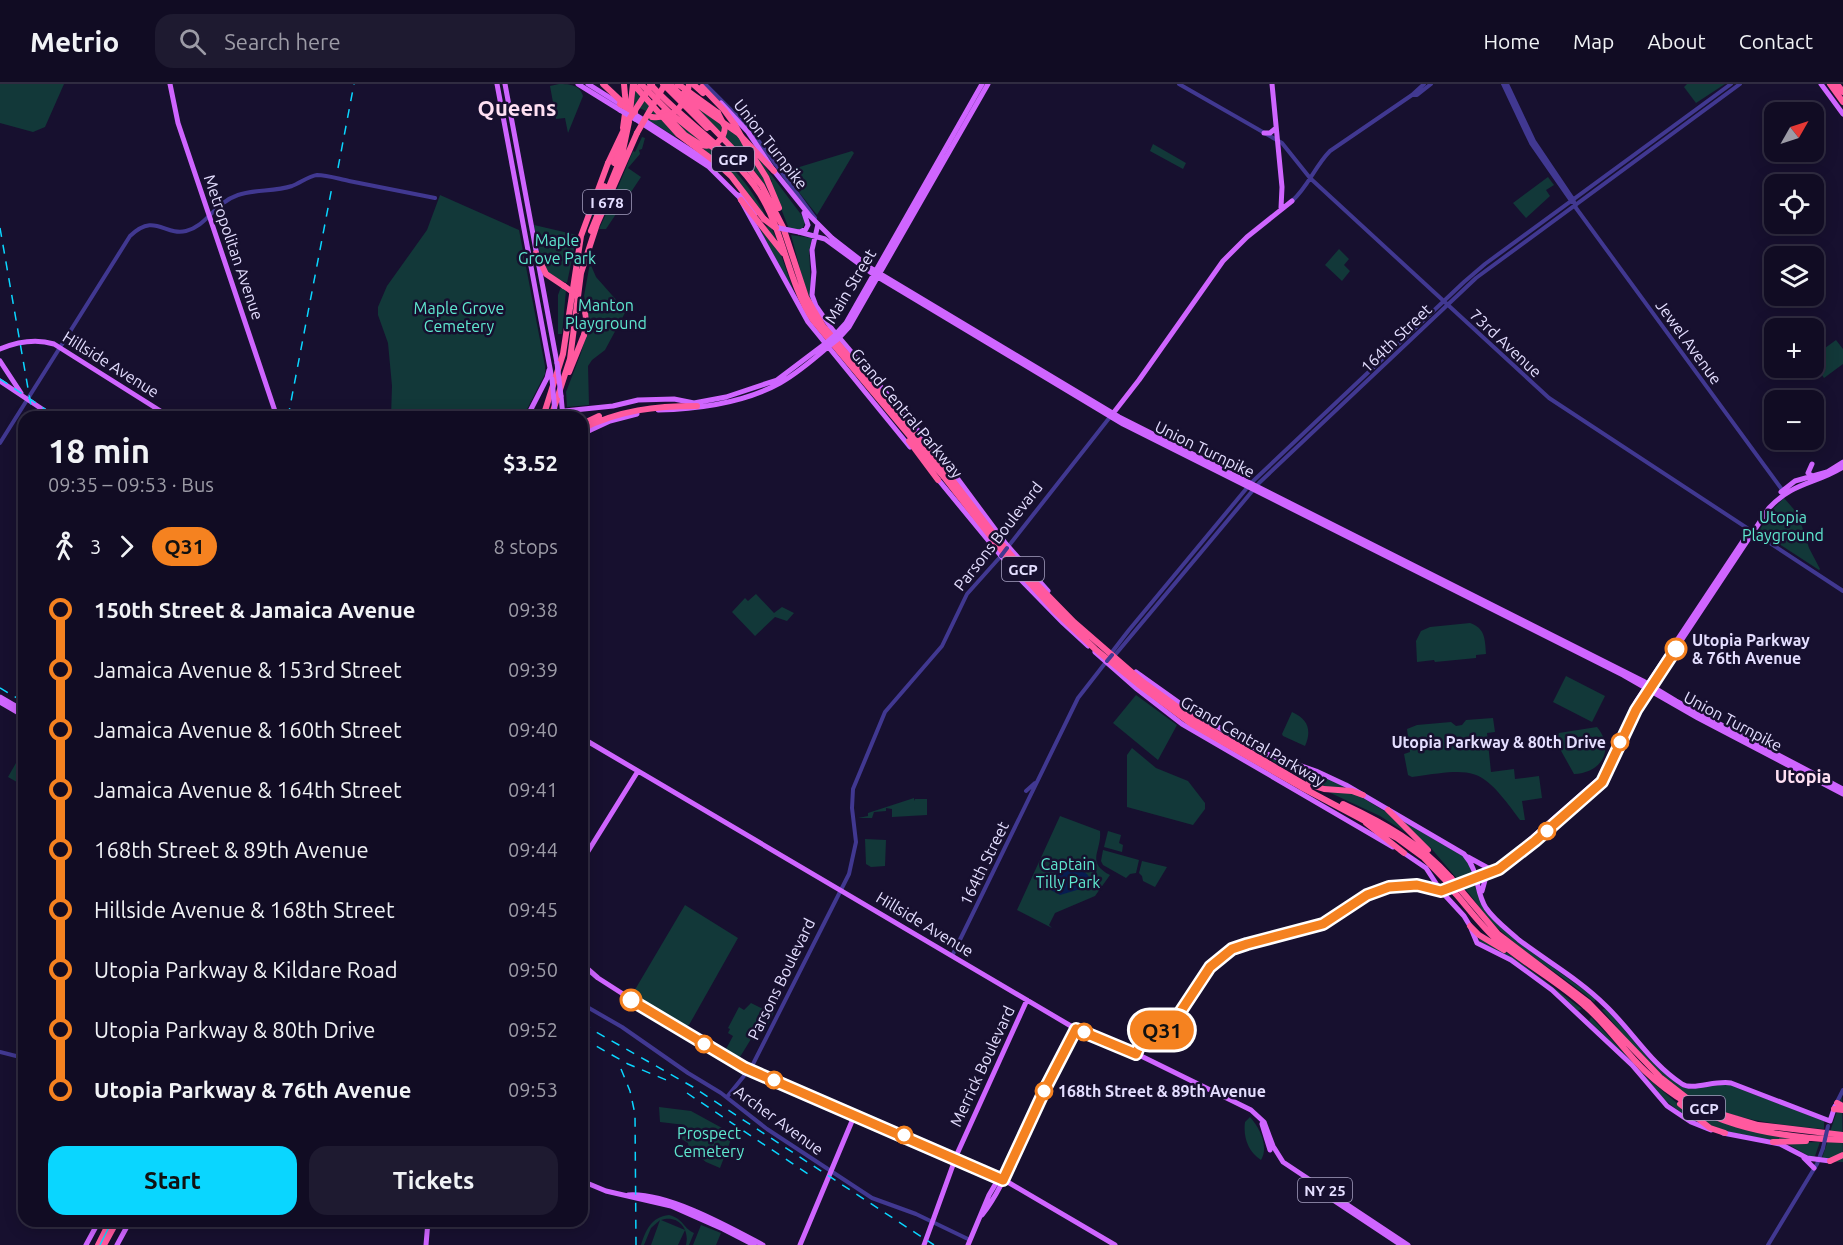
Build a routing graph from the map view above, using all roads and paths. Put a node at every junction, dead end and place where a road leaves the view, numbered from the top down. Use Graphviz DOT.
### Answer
graph roads {
  1 [pos="170,84"];
  2 [pos="497,84"];
  3 [pos="505,84"];
  4 [pos="578,84"];
  5 [pos="588,84"];
  6 [pos="603,84"];
  7 [pos="624,84"];
  8 [pos="633,84"];
  9 [pos="640,84"];
  10 [pos="651,84"];
  11 [pos="666,84"];
  12 [pos="677,84"];
  13 [pos="691,84"];
  14 [pos="982,84"];
  15 [pos="988,84"];
  16 [pos="1179,84"];
  17 [pos="1272,84"];
  18 [pos="1424,84"];
  19 [pos="1431,84"];
  20 [pos="1505,84"];
  21 [pos="1731,84"];
  22 [pos="1740,84"];
  23 [pos="1821,84"];
  24 [pos="1830,84"];
  25 [pos="1837,84"];
  26 [pos="702,85"];
  27 [pos="1843,92"];
  28 [pos="1412,95"];
  29 [pos="1843,102"];
  30 [pos="620,105"];
  31 [pos="635,114"];
  32 [pos="1843,114"];
  33 [pos="1276,128"];
  34 [pos="1264,133"];
  35 [pos="681,137"];
  36 [pos="1277,140"];
  37 [pos="703,147"];
  38 [pos="715,165"];
  39 [pos="776,170"];
  40 [pos="1310,178"];
  41 [pos="1282,187"];
  42 [pos="733,189"];
  43 [pos="739,197"];
  44 [pos="435,198"];
  45 [pos="1292,201"];
  46 [pos="798,202"];
  47 [pos="1573,202"];
  48 [pos="1281,208"];
  49 [pos="209,215"];
  50 [pos="1270,219"];
  51 [pos="763,220"];
  52 [pos="818,224"];
  53 [pos="776,228"];
  54 [pos="799,232"];
  55 [pos="821,235"];
  56 [pos="829,241"];
  57 [pos="790,246"];
  58 [pos="812,248"];
  59 [pos="536,253"];
  60 [pos="787,256"];
  61 [pos="577,258"];
  62 [pos="581,273"];
  63 [pos="876,273"];
  64 [pos="794,278"];
  65 [pos="1445,303"];
  66 [pos="830,326"];
  67 [pos="846,327"];
  68 [pos="551,332"];
  69 [pos="543,333"];
  70 [pos="837,336"];
  71 [pos="827,345"];
  72 [pos="59,346"];
  73 [pos="847,346"];
  74 [pos="0,348"];
  75 [pos="0,361"];
  76 [pos="549,366"];
  77 [pos="0,381"];
  78 [pos="11,384"];
  79 [pos="562,386"];
  80 [pos="24,396"];
  81 [pos="879,399"];
  82 [pos="695,404"];
  83 [pos="45,411"];
  84 [pos="161,411"];
  85 [pos="274,411"];
  86 [pos="531,411"];
  87 [pos="545,411"];
  88 [pos="559,411"];
  89 [pos="559,411"];
  90 [pos="559,411"];
  91 [pos="574,411"];
  92 [pos="1111,415"];
  93 [pos="588,421"];
  94 [pos="588,426"];
  95 [pos="588,432"];
  96 [pos="0,443"];
  97 [pos="1843,462"];
  98 [pos="1812,464"];
  99 [pos="1843,467"];
  100 [pos="1811,475"];
  101 [pos="938,480"];
  102 [pos="1252,486"];
  103 [pos="1784,492"];
  104 [pos="1751,531"];
  105 [pos="1008,548"];
  106 [pos="1000,556"];
  107 [pos="1843,591"];
  108 [pos="1113,654"];
  109 [pos="1106,662"];
  110 [pos="1648,688"];
  111 [pos="0,697"];
  112 [pos="0,702"];
  113 [pos="18,708"];
  114 [pos="18,712"];
  115 [pos="588,742"];
  116 [pos="638,771"];
  117 [pos="1037,780"];
  118 [pos="1299,781"];
  119 [pos="1843,789"];
  120 [pos="1026,791"];
  121 [pos="1843,794"];
  122 [pos="1363,795"];
  123 [pos="1388,810"];
  124 [pos="1356,815"];
  125 [pos="588,851"];
  126 [pos="1404,854"];
  127 [pos="1464,854"];
  128 [pos="1439,864"];
  129 [pos="1488,871"];
  130 [pos="1477,877"];
  131 [pos="1449,879"];
  132 [pos="840,890"];
  133 [pos="1441,891"];
  134 [pos="1458,891"];
  135 [pos="1483,902"];
  136 [pos="1470,926"];
  137 [pos="952,956"];
  138 [pos="588,969"];
  139 [pos="1549,978"];
  140 [pos="1027,1000"];
  141 [pos="1587,1004"];
  142 [pos="588,1008"];
  143 [pos="1597,1014"];
  144 [pos="1076,1029"];
  145 [pos="0,1052"];
  146 [pos="18,1056"];
  147 [pos="749,1069"];
  148 [pos="1843,1090"];
  149 [pos="1670,1092"];
  150 [pos="727,1097"];
  151 [pos="1839,1107"];
  152 [pos="855,1114"];
  153 [pos="1261,1121"];
  154 [pos="1829,1123"];
  155 [pos="1725,1133"];
  156 [pos="1843,1134"];
  157 [pos="1773,1142"];
  158 [pos="1843,1142"];
  159 [pos="1843,1155"];
  160 [pos="1803,1157"];
  161 [pos="956,1158"];
  162 [pos="1819,1160"];
  163 [pos="1830,1161"];
  164 [pos="1814,1168"];
  165 [pos="831,1171"];
  166 [pos="1001,1179"];
  167 [pos="588,1184"];
  168 [pos="627,1195"];
  169 [pos="982,1215"];
  170 [pos="1362,1219"];
  171 [pos="932,1222"];
  172 [pos="1379,1226"];
  173 [pos="96,1227"];
  174 [pos="111,1227"];
  175 [pos="113,1227"];
  176 [pos="127,1227"];
  177 [pos="428,1227"];
  178 [pos="969,1243"];
  179 [pos="86,1245"];
  180 [pos="98,1245"];
  181 [pos="104,1245"];
  182 [pos="117,1245"];
  183 [pos="426,1245"];
  184 [pos="754,1245"];
  185 [pos="764,1245"];
  186 [pos="800,1245"];
  187 [pos="924,1245"];
  188 [pos="1115,1245"];
  189 [pos="1401,1245"];
  190 [pos="1408,1245"];
  191 [pos="1768,1245"];
  1 -- 49 [label="main road, Metropolitan Avenue"];
  2 -- 69 [label="main road"];
  3 -- 59 [label="main road"];
  4 -- 30 [label="main road"];
  5 -- 30 [label="main road"];
  6 -- 30 [label="highway"];
  7 -- 61 [label="highway"];
  8 -- 35 [label="highway"];
  8 -- 62 [label="highway"];
  9 -- 37 [label="highway"];
  9 -- 60 [label="highway"];
  10 -- 60 [label="highway, Grand Central Parkway / GCP"];
  10 -- 61 [label="highway, I 678, bridge"];
  11 -- 57 [label="highway, Grand Central Parkway / GCP"];
  11 -- 62 [label="highway, I 678, bridge"];
  12 -- 37 [label="highway, bridge"];
  12 -- 39 [label="highway"];
  13 -- 31 [label="highway, bridge"];
  13 -- 37 [label="highway, bridge"];
  14 -- 63 [label="main road, Main Street"];
  15 -- 63 [label="main road, Main Street"];
  16 -- 34 [label="street, 73rd Avenue"];
  17 -- 33 [label="main road"];
  18 -- 28 [label="street, Parsons Boulevard"];
  19 -- 28 [label="street, Parsons Boulevard"];
  20 -- 47 [label="street, Jewel Avenue"];
  21 -- 47 [label="street, 164th Street"];
  22 -- 47 [label="street, 164th Street"];
  23 -- 32 [label="main road"];
  24 -- 29 [label="highway"];
  25 -- 27 [label="highway"];
  26 -- 39 [label="main road, Union Turnpike"];
  26 -- 57 [label="highway, bridge"];
  28 -- 40 [label="street, Parsons Boulevard"];
  30 -- 31 [label="highway, bridge"];
  30 -- 31 [label="main road, bridge"];
  31 -- 38 [label="main road"];
  31 -- 42 [label="main road"];
  33 -- 34 [label="main road"];
  33 -- 36 [label="main road"];
  34 -- 36 [label="street, 73rd Avenue"];
  35 -- 37 [label="highway"];
  35 -- 51 [label="highway"];
  36 -- 40 [label="street, 73rd Avenue"];
  36 -- 41 [label="main road"];
  38 -- 42 [label="main road"];
  38 -- 51 [label="main road"];
  39 -- 46 [label="main road, Union Turnpike"];
  39 -- 52 [label="street, Union Turnpike"];
  40 -- 45 [label="street, Parsons Boulevard"];
  40 -- 65 [label="street, 73rd Avenue"];
  41 -- 45 [label="main road"];
  41 -- 48 [label="main road"];
  42 -- 43 [label="main road"];
  43 -- 51 [label="main road"];
  43 -- 64 [label="highway"];
  43 -- 71 [label="main road, Grand Central Parkway"];
  44 -- 49 [label="street"];
  45 -- 48 [label="main road, Parsons Boulevard"];
  45 -- 50 [label="main road, Parsons Boulevard"];
  46 -- 52 [label="main road, Union Turnpike"];
  46 -- 54 [label="main road"];
  47 -- 65 [label="street, 164th Street"];
  47 -- 103 [label="street, Jewel Avenue"];
  48 -- 50 [label="main road, Parsons Boulevard"];
  49 -- 72 [label="street"];
  49 -- 85 [label="main road, Metropolitan Avenue"];
  50 -- 92 [label="main road, Parsons Boulevard"];
  51 -- 53 [label="highway, bridge"];
  52 -- 55 [label="main road, Grand Central Parkway"];
  52 -- 55 [label="main road, Union Turnpike"];
  53 -- 54 [label="main road, Union Turnpike, bridge"];
  54 -- 55 [label="main road, Union Turnpike"];
  55 -- 56 [label="main road, Union Turnpike"];
  55 -- 58 [label="main road, Grand Central Parkway"];
  55 -- 63 [label="main road, Union Turnpike"];
  56 -- 58 [label="main road"];
  56 -- 63 [label="main road, Union Turnpike"];
  57 -- 118 [label="highway, Grand Central Parkway / GCP"];
  58 -- 66 [label="main road, Grand Central Parkway"];
  59 -- 68 [label="main road"];
  59 -- 79 [label="highway, bridge"];
  60 -- 64 [label="highway, Grand Central Parkway / GCP"];
  61 -- 87 [label="highway, I 678"];
  62 -- 79 [label="highway, I 678"];
  63 -- 67 [label="main road, Main Street"];
  63 -- 92 [label="main road, Union Turnpike"];
  64 -- 81 [label="highway, Grand Central Parkway / GCP"];
  65 -- 102 [label="street, 164th Street"];
  65 -- 104 [label="street, 73rd Avenue"];
  66 -- 67 [label="main road"];
  66 -- 70 [label="main road, Grand Central Parkway"];
  67 -- 70 [label="main road, Main Street"];
  67 -- 73 [label="main road"];
  68 -- 69 [label="main road"];
  68 -- 88 [label="main road, bridge"];
  69 -- 76 [label="main road"];
  70 -- 71 [label="main road, Main Street, bridge"];
  70 -- 73 [label="main road, Grand Central Parkway"];
  71 -- 82 [label="main road, Main Street"];
  71 -- 101 [label="main road, Grand Central Parkway"];
  72 -- 74 [label="main road, Hillside Avenue"];
  72 -- 80 [label="street"];
  72 -- 84 [label="main road, Hillside Avenue"];
  73 -- 105 [label="main road, Grand Central Parkway"];
  75 -- 78 [label="main road"];
  76 -- 86 [label="main road"];
  76 -- 90 [label="main road, bridge"];
  77 -- 78 [label="main road"];
  78 -- 80 [label="main road"];
  79 -- 89 [label="highway, I 678"];
  80 -- 83 [label="main road"];
  80 -- 96 [label="street"];
  81 -- 101 [label="highway"];
  81 -- 124 [label="highway, Grand Central Parkway / GCP"];
  82 -- 91 [label="main road, Main Street"];
  82 -- 93 [label="highway"];
  82 -- 94 [label="highway"];
  82 -- 95 [label="main road, Main Street"];
  92 -- 102 [label="main road, Union Turnpike"];
  92 -- 105 [label="street, Parsons Boulevard"];
  97 -- 100 [label="main road"];
  98 -- 100 [label="main road"];
  99 -- 103 [label="main road"];
  100 -- 103 [label="main road"];
  101 -- 106 [label="main road, Grand Central Parkway"];
  102 -- 108 [label="street, 164th Street"];
  102 -- 110 [label="main road, Union Turnpike"];
  103 -- 104 [label="main road"];
  104 -- 107 [label="street, 73rd Avenue"];
  104 -- 110 [label="main road"];
  105 -- 106 [label="street, Parsons Boulevard, bridge"];
  105 -- 108 [label="main road, Grand Central Parkway"];
  106 -- 109 [label="main road, Grand Central Parkway"];
  106 -- 132 [label="street, Parsons Boulevard"];
  108 -- 109 [label="street, 164th Street, bridge"];
  108 -- 122 [label="main road, Grand Central Parkway"];
  109 -- 117 [label="street, 164th Street"];
  109 -- 126 [label="main road, Grand Central Parkway"];
  110 -- 119 [label="main road, Union Turnpike"];
  110 -- 121 [label="main road, Union Turnpike"];
  110 -- 129 [label="main road"];
  110 -- 129 [label="main road"];
  111 -- 113 [label="main road"];
  112 -- 114 [label="main road"];
  115 -- 116 [label="main road, Hillside Avenue / NY 25"];
  116 -- 125 [label="main road"];
  116 -- 132 [label="main road, Hillside Avenue / NY 25"];
  117 -- 120 [label="street, 164th Street"];
  117 -- 137 [label="street, 164th Street"];
  118 -- 122 [label="highway"];
  118 -- 128 [label="highway, Grand Central Parkway / GCP"];
  122 -- 123 [label="main road, Grand Central Parkway"];
  123 -- 127 [label="main road, Grand Central Parkway"];
  123 -- 128 [label="highway"];
  124 -- 126 [label="highway"];
  124 -- 131 [label="highway, Grand Central Parkway / GCP"];
  126 -- 133 [label="main road, Grand Central Parkway"];
  127 -- 129 [label="main road, Grand Central Parkway"];
  127 -- 130 [label="main road"];
  128 -- 131 [label="highway, Grand Central Parkway / GCP"];
  129 -- 130 [label="main road"];
  129 -- 135 [label="main road"];
  130 -- 133 [label="main road"];
  130 -- 135 [label="main road"];
  131 -- 134 [label="highway, Grand Central Parkway / GCP, bridge"];
  132 -- 137 [label="main road, Hillside Avenue / NY 25"];
  132 -- 147 [label="street, Parsons Boulevard"];
  133 -- 136 [label="main road, Grand Central Parkway"];
  134 -- 139 [label="highway, Grand Central Parkway / GCP"];
  134 -- 141 [label="highway, Grand Central Parkway / GCP"];
  135 -- 154 [label="main road"];
  136 -- 139 [label="highway"];
  136 -- 155 [label="main road, Grand Central Parkway"];
  137 -- 140 [label="main road, Hillside Avenue / NY 25"];
  138 -- 147 [label="main road"];
  139 -- 141 [label="highway, Grand Central Parkway / GCP"];
  140 -- 144 [label="main road, Hillside Avenue / NY 25"];
  140 -- 161 [label="main road, Merrick Boulevard"];
  141 -- 143 [label="highway, Grand Central Parkway / GCP"];
  142 -- 150 [label="street, Archer Avenue"];
  143 -- 149 [label="highway, Grand Central Parkway / GCP"];
  143 -- 156 [label="highway, Grand Central Parkway / GCP"];
  144 -- 153 [label="main road, Hillside Avenue / NY 25"];
  144 -- 166 [label="main road"];
  145 -- 146 [label="street"];
  147 -- 150 [label="street, Parsons Boulevard"];
  147 -- 152 [label="main road"];
  148 -- 151 [label="street"];
  149 -- 155 [label="highway"];
  149 -- 158 [label="highway, Grand Central Parkway / GCP"];
  150 -- 165 [label="street, Archer Avenue"];
  151 -- 154 [label="main road"];
  152 -- 161 [label="main road"];
  152 -- 165 [label="main road"];
  153 -- 170 [label="main road, NY 25"];
  153 -- 172 [label="main road, Hillside Avenue / NY 25"];
  154 -- 162 [label="street, bridge"];
  155 -- 157 [label="main road, Grand Central Parkway"];
  157 -- 158 [label="highway"];
  157 -- 160 [label="main road, Grand Central Parkway"];
  159 -- 163 [label="highway"];
  160 -- 162 [label="main road, Grand Central Parkway"];
  160 -- 164 [label="main road"];
  161 -- 166 [label="main road"];
  161 -- 171 [label="main road, Merrick Boulevard"];
  162 -- 163 [label="main road, Grand Central Parkway"];
  162 -- 164 [label="street"];
  164 -- 191 [label="street"];
  165 -- 171 [label="street, Archer Avenue"];
  165 -- 186 [label="main road"];
  166 -- 169 [label="main road"];
  166 -- 169 [label="main road"];
  166 -- 188 [label="main road"];
  167 -- 168 [label="main road"];
  168 -- 184 [label="main road"];
  168 -- 185 [label="main road"];
  169 -- 178 [label="main road"];
  170 -- 172 [label="main road"];
  170 -- 189 [label="main road, NY 25"];
  171 -- 178 [label="street, Archer Avenue"];
  171 -- 187 [label="main road, Merrick Boulevard"];
  172 -- 190 [label="main road, Hillside Avenue / NY 25"];
  173 -- 179 [label="main road"];
  174 -- 180 [label="highway"];
  175 -- 181 [label="highway"];
  176 -- 182 [label="main road"];
  177 -- 183 [label="main road"];
}
